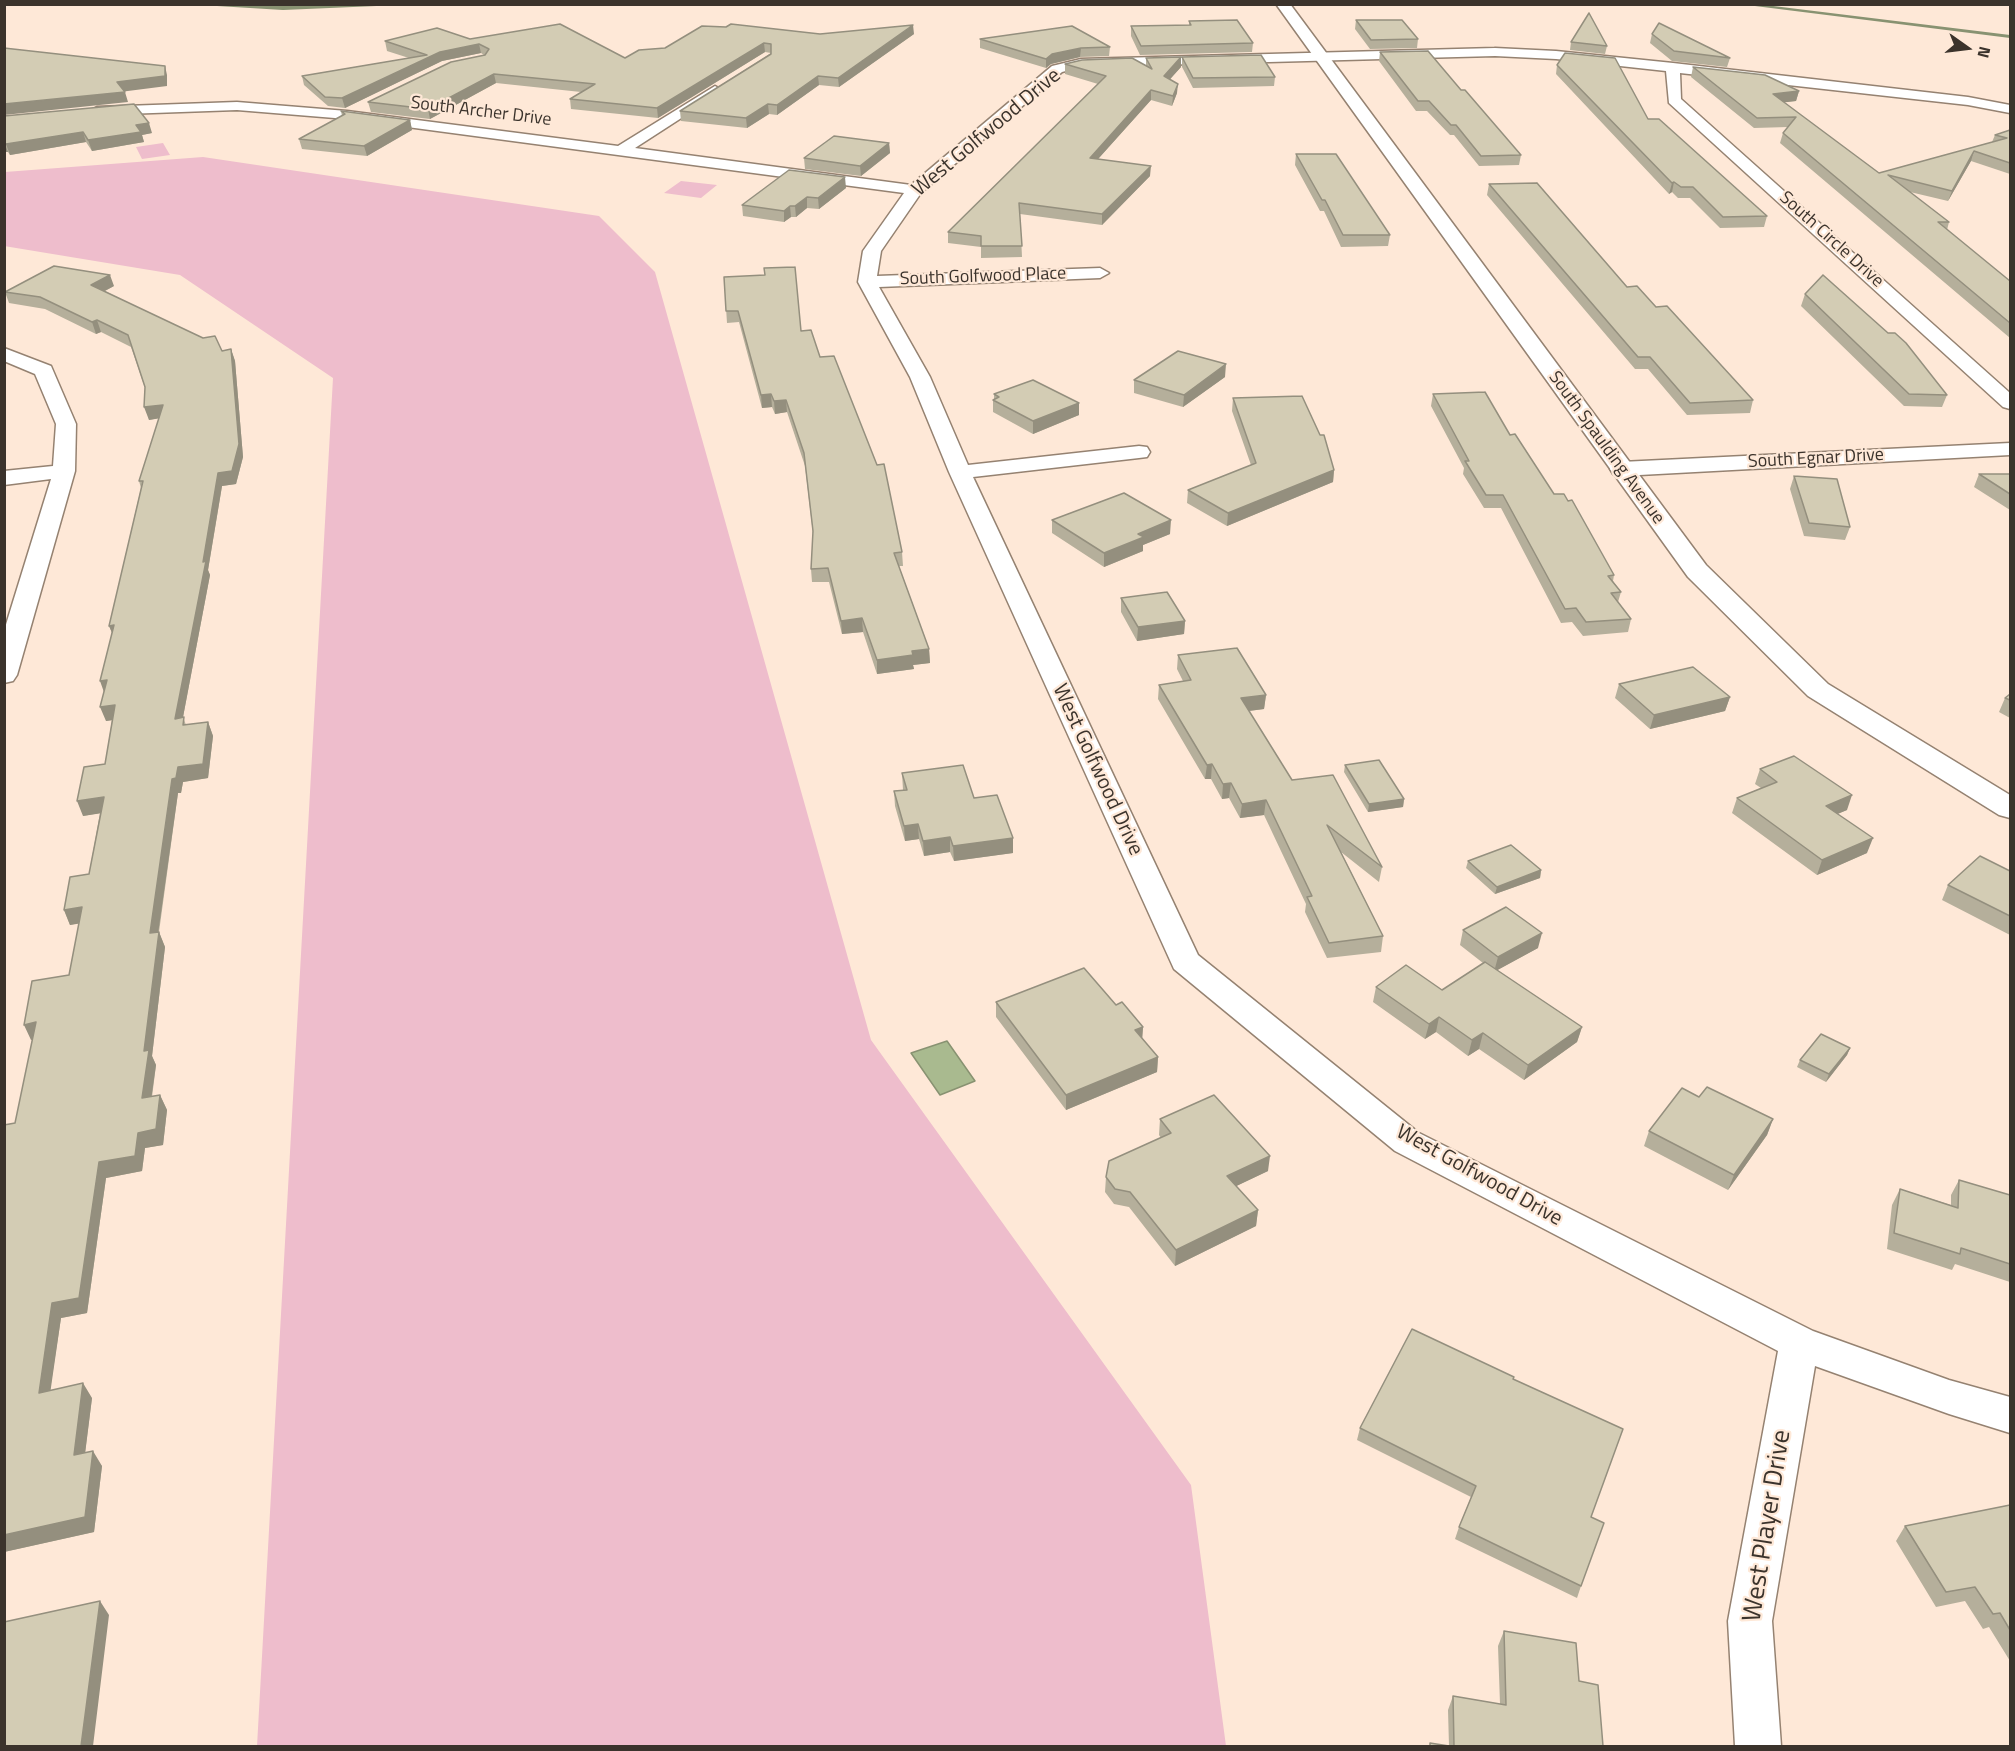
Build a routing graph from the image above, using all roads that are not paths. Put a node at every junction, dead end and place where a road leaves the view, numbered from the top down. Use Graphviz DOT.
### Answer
graph roads {
  1 [pos="1283,4"];
  2 [pos="1320,56"];
  3 [pos="1673,67"];
  4 [pos="728,82"];
  5 [pos="367,105"];
  6 [pos="2010,109"];
  7 [pos="86,112"];
  8 [pos="347,115"];
  9 [pos="622,150"];
  10 [pos="915,190"];
  11 [pos="1100,273"];
  12 [pos="867,282"];
  13 [pos="4,354"];
  14 [pos="2010,403"];
  15 [pos="2010,449"];
  16 [pos="1139,452"];
  17 [pos="1621,469"];
  18 [pos="64,471"];
  19 [pos="960,472"];
  20 [pos="4,478"];
  21 [pos="4,675"];
  22 [pos="2010,808"];
  23 [pos="1799,1343"];
  24 [pos="2010,1415"];
  25 [pos="1758,1746"];
  1 -- 2 [label="street, South Spaulding Avenue"];
  2 -- 3 [label="street, West Golfwood Drive"];
  2 -- 10 [label="street, West Golfwood Drive"];
  2 -- 17 [label="street, South Spaulding Avenue"];
  3 -- 6 [label="street, West Golfwood Drive"];
  3 -- 14 [label="street, South Circle Drive"];
  4 -- 9 [label="street"];
  5 -- 8 [label="street"];
  7 -- 8 [label="street, South Archer Drive"];
  8 -- 9 [label="street, South Archer Drive"];
  9 -- 10 [label="street, South Archer Drive"];
  10 -- 12 [label="street, West Golfwood Drive"];
  11 -- 12 [label="street, South Golfwood Place"];
  12 -- 19 [label="street, West Golfwood Drive"];
  13 -- 18 [label="street"];
  15 -- 17 [label="street, South Egnar Drive"];
  16 -- 19 [label="street"];
  17 -- 22 [label="street, South Spaulding Avenue"];
  18 -- 20 [label="street"];
  18 -- 21 [label="street"];
  19 -- 23 [label="street, West Golfwood Drive"];
  23 -- 24 [label="street, West Golfwood Drive"];
  23 -- 25 [label="street, West Player Drive"];
}
